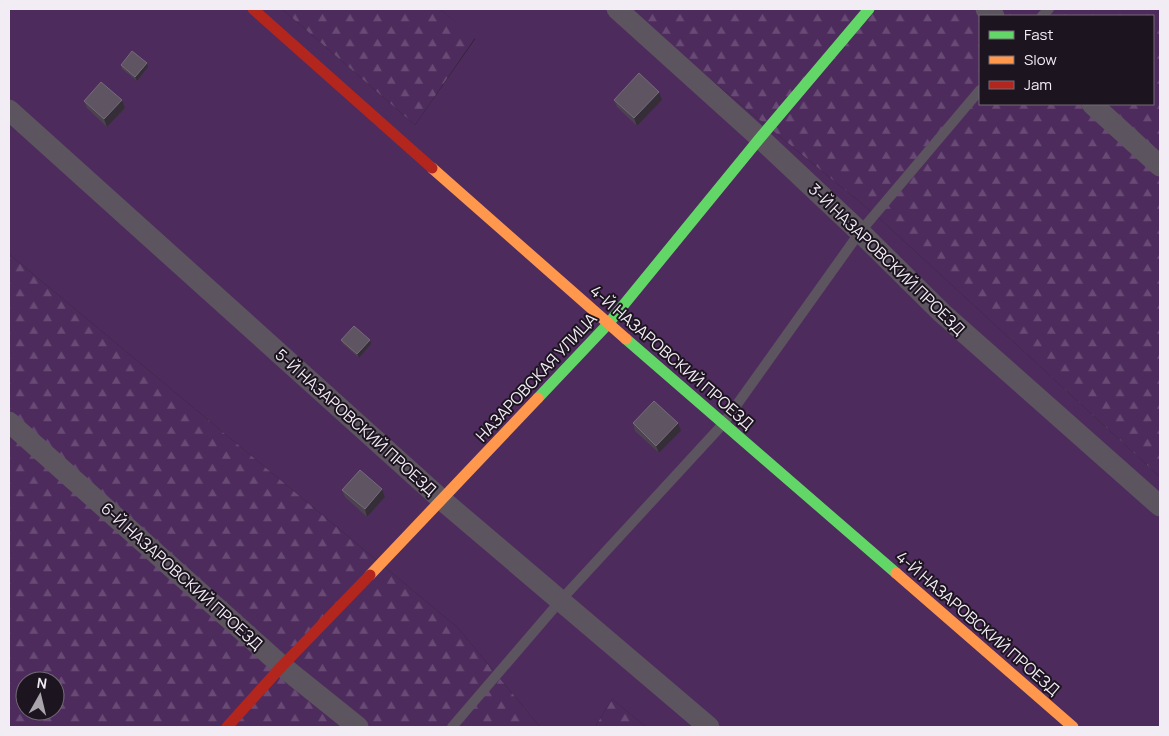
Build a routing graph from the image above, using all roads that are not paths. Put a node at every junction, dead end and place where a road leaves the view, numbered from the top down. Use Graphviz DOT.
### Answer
graph roads {
  1 [pos="253,9"];
  2 [pos="616,9"];
  3 [pos="869,9"];
  4 [pos="979,91"];
  5 [pos="1093,105"];
  6 [pos="9,110"];
  7 [pos="760,138"];
  8 [pos="1160,166"];
  9 [pos="860,232"];
  10 [pos="608,324"];
  11 [pos="9,422"];
  12 [pos="724,424"];
  13 [pos="442,500"];
  14 [pos="1160,506"];
  15 [pos="561,600"];
  16 [pos="282,666"];
  17 [pos="227,727"];
  18 [pos="358,727"];
  19 [pos="452,727"];
  20 [pos="709,727"];
  21 [pos="1073,727"];
  1 -- 10 [label="street, 4-Й НАЗАРОВСКИЙ ПРОЕЗД"];
  2 -- 7 [label="street, 3-Й НАЗАРОВСКИЙ ПРОЕЗД"];
  3 -- 7 [label="street, НАЗАРОВСКАЯ УЛИЦА"];
  4 -- 9 [label="lane"];
  5 -- 8 [label="street"];
  6 -- 13 [label="street, 5-Й НАЗАРОВСКИЙ ПРОЕЗД"];
  7 -- 9 [label="street, 3-Й НАЗАРОВСКИЙ ПРОЕЗД"];
  7 -- 10 [label="street, НАЗАРОВСКАЯ УЛИЦА"];
  9 -- 12 [label="lane"];
  9 -- 14 [label="street, 3-Й НАЗАРОВСКИЙ ПРОЕЗД"];
  10 -- 12 [label="street, 4-Й НАЗАРОВСКИЙ ПРОЕЗД"];
  10 -- 13 [label="street, НАЗАРОВСКАЯ УЛИЦА"];
  11 -- 16 [label="street, 6-Й НАЗАРОВСКИЙ ПРОЕЗД"];
  12 -- 15 [label="lane"];
  12 -- 21 [label="street, 4-Й НАЗАРОВСКИЙ ПРОЕЗД"];
  13 -- 15 [label="street, 5-Й НАЗАРОВСКИЙ ПРОЕЗД"];
  13 -- 16 [label="street, НАЗАРОВСКАЯ УЛИЦА"];
  15 -- 19 [label="lane"];
  15 -- 20 [label="street, 5-Й НАЗАРОВСКИЙ ПРОЕЗД"];
  16 -- 17 [label="street, НАЗАРОВСКАЯ УЛИЦА"];
  16 -- 18 [label="street, 6-Й НАЗАРОВСКИЙ ПРОЕЗД"];
}
